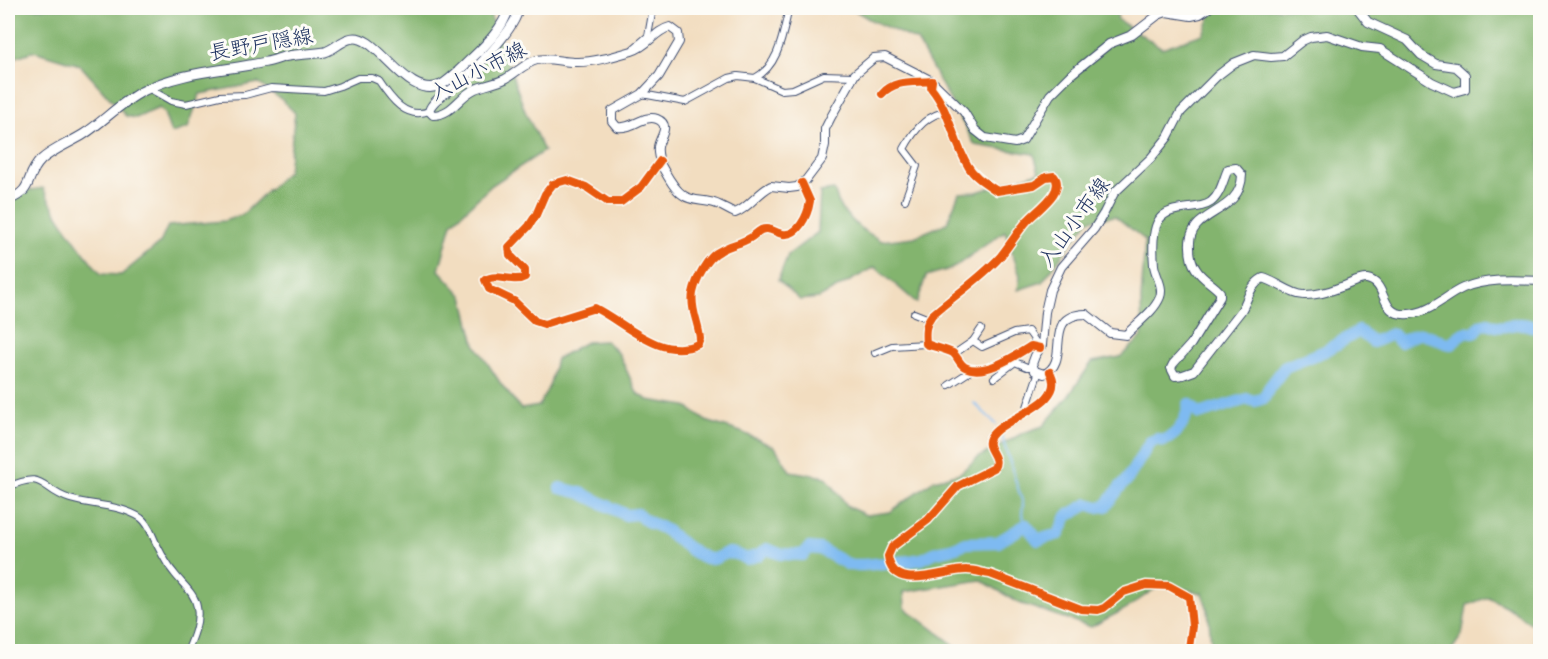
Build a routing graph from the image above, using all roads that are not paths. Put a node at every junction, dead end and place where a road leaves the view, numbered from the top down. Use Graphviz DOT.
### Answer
graph roads {
  1 [pos="509,8"];
  2 [pos="519,8"];
  3 [pos="653,8"];
  4 [pos="789,8"];
  5 [pos="1209,8"];
  6 [pos="1357,8"];
  7 [pos="1168,10"];
  8 [pos="634,50"];
  9 [pos="853,76"];
  10 [pos="755,78"];
  11 [pos="932,81"];
  12 [pos="148,88"];
  13 [pos="642,94"];
  14 [pos="882,94"];
  15 [pos="429,111"];
  16 [pos="946,112"];
  17 [pos="660,161"];
  18 [pos="802,183"];
  19 [pos="8,200"];
  20 [pos="904,200"];
  21 [pos="1540,281"];
  22 [pos="914,313"];
  23 [pos="929,318"];
  24 [pos="981,329"];
  25 [pos="973,341"];
  26 [pos="926,344"];
  27 [pos="1040,348"];
  28 [pos="875,352"];
  29 [pos="954,354"];
  30 [pos="972,370"];
  31 [pos="1036,370"];
  32 [pos="1050,372"];
  33 [pos="994,378"];
  34 [pos="949,385"];
  35 [pos="1025,414"];
  36 [pos="8,487"];
  37 [pos="188,651"];
  38 [pos="1191,651"];
  1 -- 12 [label="main road, 長野戸隠線"];
  2 -- 15 [label="main road, 入山小市線"];
  3 -- 8 [label="street"];
  4 -- 10 [label="street"];
  5 -- 7 [label="main road"];
  6 -- 27 [label="main road, 入山小市線"];
  7 -- 11 [label="main road"];
  8 -- 13 [label="main road, 入山小市線"];
  8 -- 15 [label="main road, 入山小市線"];
  9 -- 10 [label="street"];
  9 -- 11 [label="main road"];
  9 -- 18 [label="main road"];
  10 -- 13 [label="street"];
  11 -- 14 [label="street"];
  11 -- 16 [label="street"];
  12 -- 15 [label="street"];
  12 -- 19 [label="main road, 長野戸隠線"];
  13 -- 17 [label="main road, 入山小市線"];
  16 -- 20 [label="street"];
  16 -- 23 [label="street"];
  17 -- 18 [label="main road"];
  17 -- 18 [label="street"];
  21 -- 32 [label="main road"];
  22 -- 23 [label="street"];
  23 -- 26 [label="street"];
  24 -- 25 [label="street"];
  25 -- 27 [label="street"];
  25 -- 29 [label="street"];
  26 -- 28 [label="street"];
  26 -- 29 [label="street"];
  27 -- 30 [label="street"];
  27 -- 31 [label="main road, 入山小市線"];
  29 -- 30 [label="street"];
  30 -- 34 [label="street"];
  31 -- 32 [label="main road"];
  31 -- 33 [label="street"];
  31 -- 35 [label="street"];
  32 -- 35 [label="street"];
  35 -- 38 [label="street"];
  36 -- 37 [label="street"];
}
